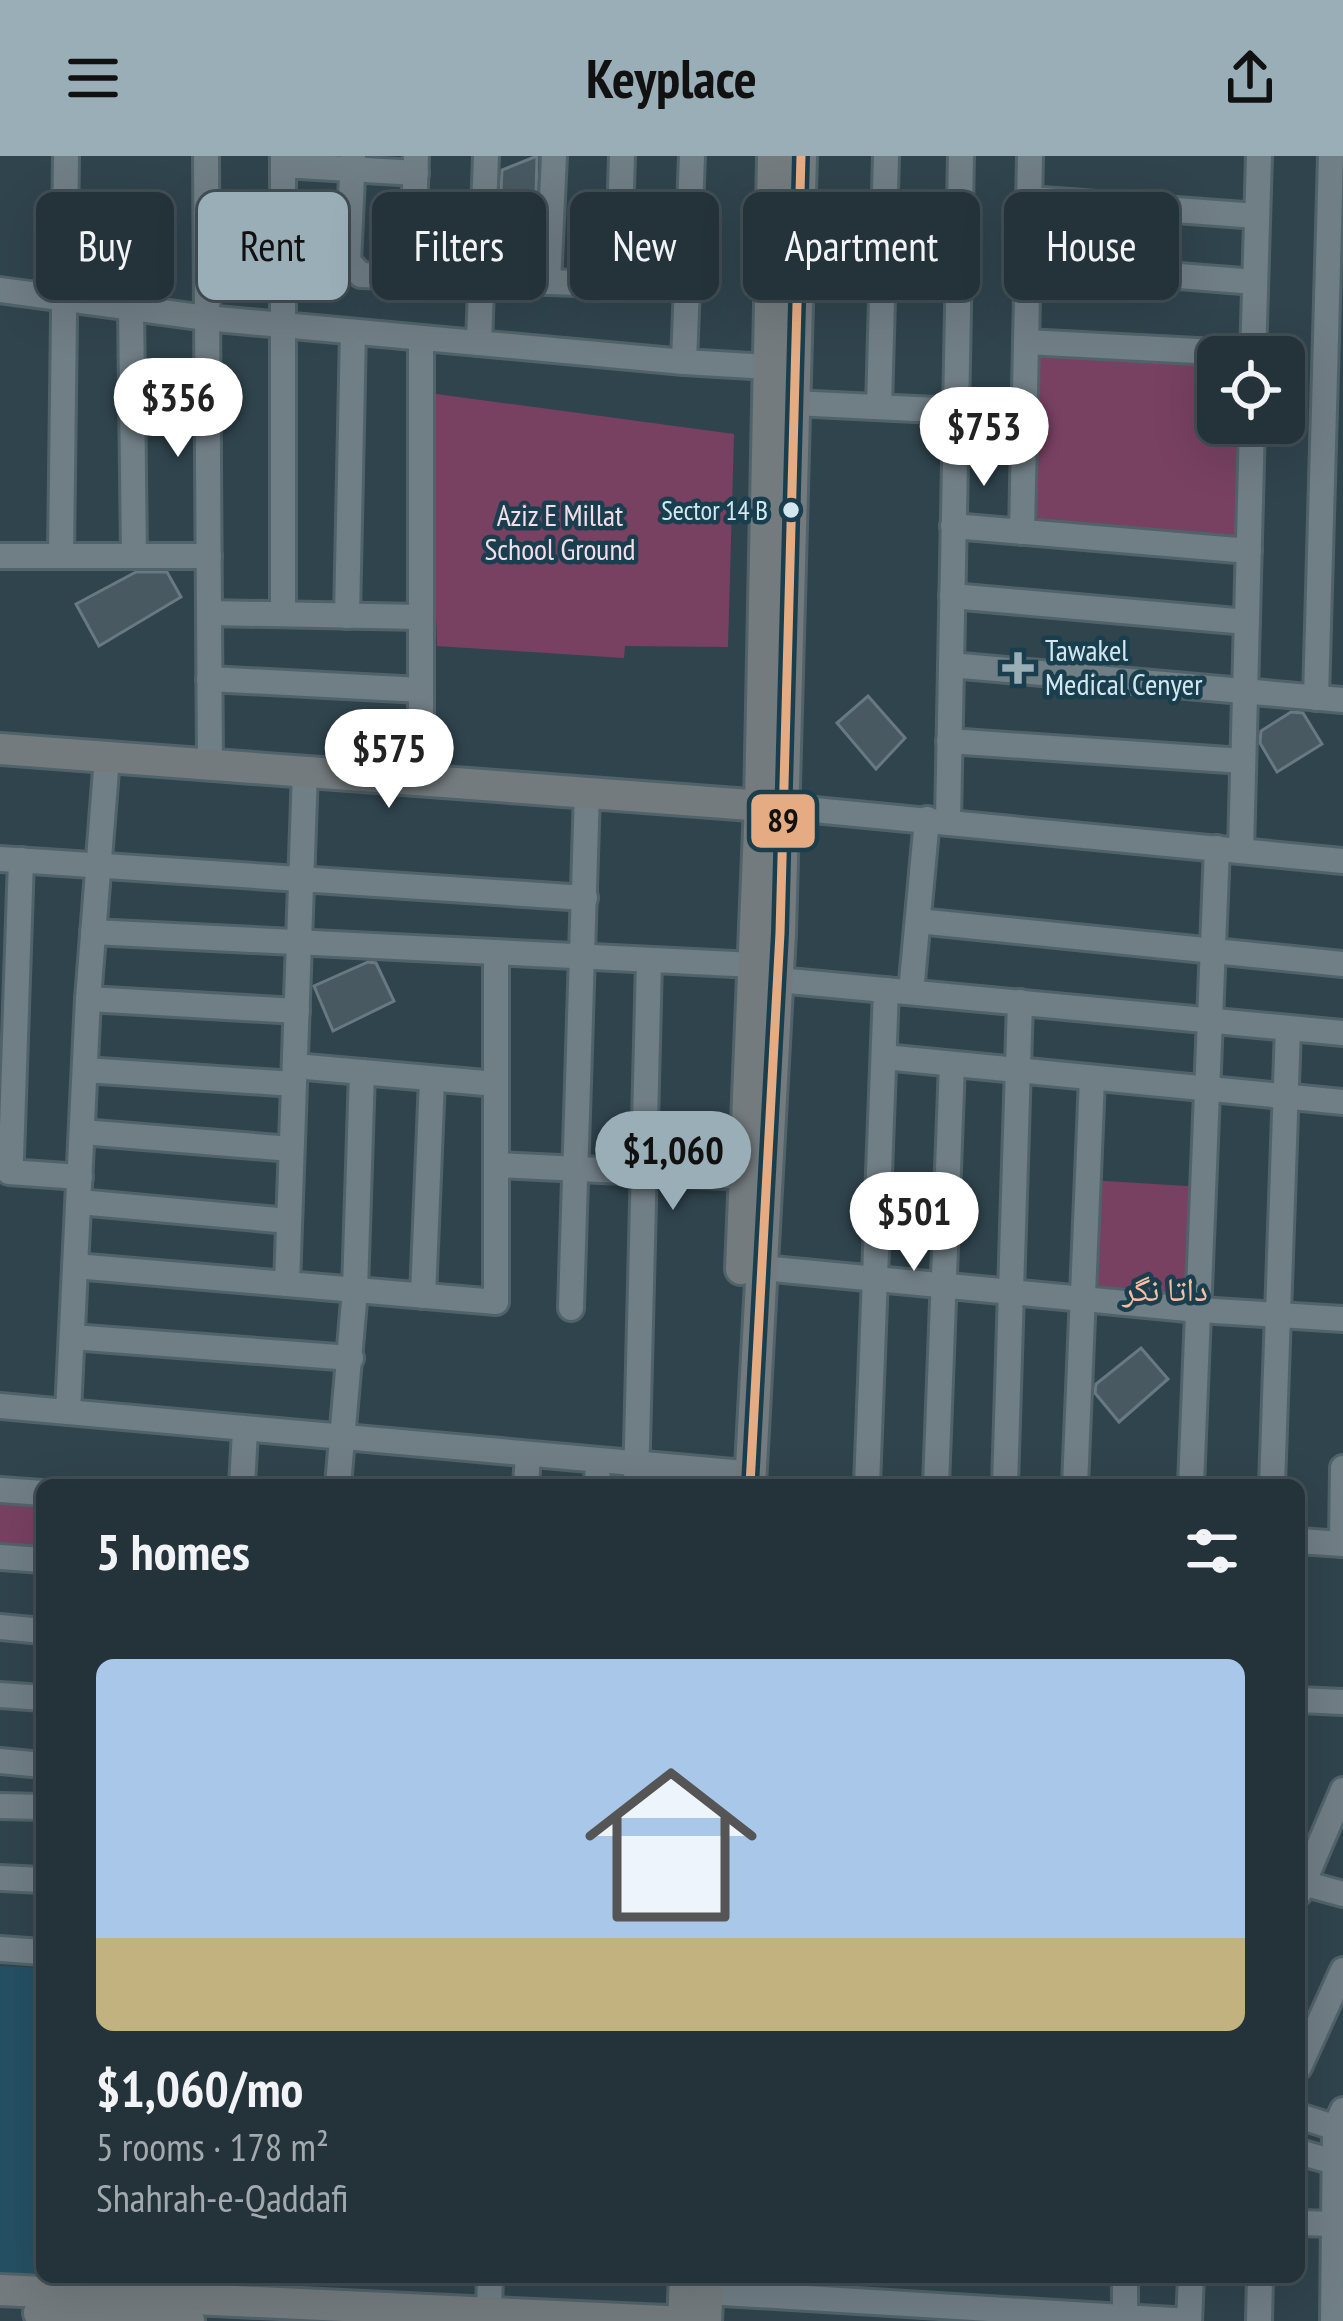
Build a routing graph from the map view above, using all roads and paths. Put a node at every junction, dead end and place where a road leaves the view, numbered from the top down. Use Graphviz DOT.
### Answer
graph roads {
  1 [pos="66,156"];
  2 [pos="206,156"];
  3 [pos="486,156"];
  4 [pos="554,156"];
  5 [pos="622,156"];
  6 [pos="692,156"];
  7 [pos="773,156"];
  8 [pos="801,156"];
  9 [pos="886,156"];
  10 [pos="961,156"];
  11 [pos="1030,156"];
  12 [pos="1259,156"];
  13 [pos="1331,156"];
  14 [pos="283,160"];
  15 [pos="353,162"];
  16 [pos="416,164"];
  17 [pos="65,192"];
  18 [pos="283,192"];
  19 [pos="485,192"];
  20 [pos="621,192"];
  21 [pos="690,192"];
  22 [pos="1029,192"];
  23 [pos="1179,210"];
  24 [pos="1257,216"];
  25 [pos="348,262"];
  26 [pos="372,275"];
  27 [pos="1179,277"];
  28 [pos="548,282"];
  29 [pos="570,283"];
  30 [pos="1256,283"];
  31 [pos="0,290"];
  32 [pos="36,294"];
  33 [pos="64,300"];
  34 [pos="77,300"];
  35 [pos="283,300"];
  36 [pos="480,300"];
  37 [pos="685,300"];
  38 [pos="1027,300"];
  39 [pos="131,308"];
  40 [pos="206,318"];
  41 [pos="283,325"];
  42 [pos="353,332"];
  43 [pos="1254,336"];
  44 [pos="421,338"];
  45 [pos="479,343"];
  46 [pos="1026,343"];
  47 [pos="1197,352"];
  48 [pos="683,362"];
  49 [pos="769,367"];
  50 [pos="794,403"];
  51 [pos="879,407"];
  52 [pos="956,411"];
  53 [pos="1252,444"];
  54 [pos="953,526"];
  55 [pos="1022,532"];
  56 [pos="1249,551"];
  57 [pos="61,554"];
  58 [pos="134,555"];
  59 [pos="0,556"];
  60 [pos="209,556"];
  61 [pos="952,596"];
  62 [pos="209,613"];
  63 [pos="283,614"];
  64 [pos="346,616"];
  65 [pos="421,616"];
  66 [pos="1247,622"];
  67 [pos="951,664"];
  68 [pos="209,679"];
  69 [pos="421,690"];
  70 [pos="1245,691"];
  71 [pos="1316,698"];
  72 [pos="1343,700"];
  73 [pos="949,741"];
  74 [pos="0,749"];
  75 [pos="107,757"];
  76 [pos="1243,761"];
  77 [pos="210,764"];
  78 [pos="305,771"];
  79 [pos="421,780"];
  80 [pos="587,793"];
  81 [pos="772,806"];
  82 [pos="938,820"];
  83 [pos="1229,849"];
  84 [pos="10,860"];
  85 [pos="1343,861"];
  86 [pos="98,867"];
  87 [pos="301,880"];
  88 [pos="585,898"];
  89 [pos="918,921"];
  90 [pos="93,932"];
  91 [pos="299,945"];
  92 [pos="1213,952"];
  93 [pos="496,954"];
  94 [pos="584,958"];
  95 [pos="649,961"];
  96 [pos="1343,964"];
  97 [pos="766,973"];
  98 [pos="898,991"];
  99 [pos="88,1000"];
  100 [pos="1019,1002"];
  101 [pos="296,1012"];
  102 [pos="1210,1020"];
  103 [pos="1288,1028"];
  104 [pos="1343,1033"];
  105 [pos="884,1057"];
  106 [pos="952,1064"];
  107 [pos="85,1070"];
  108 [pos="1017,1071"];
  109 [pos="362,1072"];
  110 [pos="294,1075"];
  111 [pos="432,1078"];
  112 [pos="1092,1079"];
  113 [pos="496,1084"];
  114 [pos="1207,1091"];
  115 [pos="1285,1097"];
  116 [pos="1343,1102"];
  117 [pos="82,1132"];
  118 [pos="291,1149"];
  119 [pos="6,1156"];
  120 [pos="496,1165"];
  121 [pos="576,1169"];
  122 [pos="644,1172"];
  123 [pos="745,1177"];
  124 [pos="79,1189"];
  125 [pos="289,1221"];
  126 [pos="75,1265"];
  127 [pos="762,1268"];
  128 [pos="873,1279"];
  129 [pos="287,1284"];
  130 [pos="944,1285"];
  131 [pos="356,1290"];
  132 [pos="1011,1292"];
  133 [pos="424,1296"];
  134 [pos="1083,1299"];
  135 [pos="571,1308"];
  136 [pos="1198,1310"];
  137 [pos="1278,1315"];
  138 [pos="1343,1319"];
  139 [pos="72,1337"];
  140 [pos="351,1358"];
  141 [pos="0,1406"];
  142 [pos="68,1412"];
  143 [pos="244,1431"];
  144 [pos="343,1438"];
  145 [pos="528,1455"];
  146 [pos="1343,1468"];
  147 [pos="597,1473"];
  148 [pos="636,1474"];
  149 [pos="242,1479"];
  150 [pos="339,1479"];
  151 [pos="526,1479"];
  152 [pos="710,1479"];
  153 [pos="739,1479"];
  154 [pos="739,1479"];
  155 [pos="867,1479"];
  156 [pos="936,1479"];
  157 [pos="1005,1479"];
  158 [pos="1075,1479"];
  159 [pos="1191,1479"];
  160 [pos="1272,1479"];
  161 [pos="0,1490"];
  162 [pos="36,1492"];
  163 [pos="1305,1541"];
  164 [pos="1342,1544"];
  165 [pos="0,1557"];
  166 [pos="36,1560"];
  167 [pos="0,1627"];
  168 [pos="36,1630"];
  169 [pos="0,1695"];
  170 [pos="36,1698"];
  171 [pos="1305,1700"];
  172 [pos="1343,1702"];
  173 [pos="0,1761"];
  174 [pos="36,1764"];
  175 [pos="1343,1790"];
  176 [pos="0,1805"];
  177 [pos="36,1807"];
  178 [pos="1305,1877"];
  179 [pos="0,1878"];
  180 [pos="36,1880"];
  181 [pos="1305,1887"];
  182 [pos="1343,1894"];
  183 [pos="0,1949"];
  184 [pos="36,1952"];
  185 [pos="1343,1970"];
  186 [pos="1305,2054"];
  187 [pos="1305,2117"];
  188 [pos="1340,2122"];
  189 [pos="1305,2154"];
  190 [pos="1334,2162"];
  191 [pos="1305,2223"];
  192 [pos="1335,2224"];
  193 [pos="1339,2265"];
  194 [pos="490,2283"];
  195 [pos="1125,2283"];
  196 [pos="1191,2283"];
  197 [pos="1259,2283"];
  198 [pos="804,2287"];
  199 [pos="0,2290"];
  200 [pos="701,2292"];
  201 [pos="196,2305"];
  202 [pos="0,2311"];
  203 [pos="232,2311"];
  204 [pos="489,2312"];
  205 [pos="1067,2317"];
  206 [pos="1125,2319"];
  207 [pos="666,2321"];
  208 [pos="683,2321"];
  209 [pos="1189,2321"];
  210 [pos="1259,2321"];
  211 [pos="1333,2321"];
  1 -- 17 [label="street"];
  2 -- 40 [label="street"];
  3 -- 19 [label="street"];
  4 -- 28 [label="street"];
  5 -- 20 [label="street"];
  6 -- 21 [label="street"];
  7 -- 49 [label="main road"];
  8 -- 50 [label="main road"];
  9 -- 51 [label="street"];
  10 -- 52 [label="street"];
  11 -- 22 [label="street"];
  12 -- 24 [label="street"];
  13 -- 71 [label="street"];
  14 -- 15 [label="street"];
  14 -- 18 [label="street"];
  15 -- 16 [label="street"];
  15 -- 25 [label="street"];
  23 -- 24 [label="street"];
  24 -- 30 [label="street"];
  25 -- 26 [label="street"];
  27 -- 30 [label="street"];
  28 -- 29 [label="street"];
  30 -- 43 [label="street"];
  31 -- 32 [label="street"];
  33 -- 57 [label="street"];
  34 -- 39 [label="street"];
  35 -- 41 [label="street"];
  36 -- 45 [label="street"];
  37 -- 48 [label="street"];
  38 -- 46 [label="street"];
  39 -- 40 [label="street"];
  39 -- 58 [label="street"];
  40 -- 41 [label="street"];
  40 -- 60 [label="street"];
  41 -- 42 [label="street"];
  41 -- 63 [label="street"];
  42 -- 44 [label="street"];
  42 -- 64 [label="street"];
  44 -- 45 [label="street"];
  44 -- 65 [label="street"];
  45 -- 48 [label="street"];
  46 -- 47 [label="street"];
  46 -- 55 [label="street"];
  48 -- 49 [label="street"];
  49 -- 81 [label="main road"];
  50 -- 51 [label="street"];
  50 -- 81 [label="main road"];
  51 -- 52 [label="street"];
  52 -- 54 [label="street"];
  53 -- 56 [label="street"];
  54 -- 55 [label="street"];
  54 -- 61 [label="street"];
  55 -- 56 [label="street"];
  56 -- 66 [label="street"];
  57 -- 58 [label="street"];
  57 -- 59 [label="street"];
  58 -- 60 [label="street"];
  60 -- 62 [label="street"];
  61 -- 66 [label="street"];
  61 -- 67 [label="street"];
  62 -- 63 [label="street"];
  62 -- 68 [label="street"];
  63 -- 64 [label="street"];
  64 -- 65 [label="street"];
  65 -- 69 [label="street"];
  66 -- 70 [label="street"];
  67 -- 70 [label="street"];
  67 -- 73 [label="street"];
  68 -- 69 [label="street"];
  68 -- 77 [label="street"];
  69 -- 79 [label="street"];
  70 -- 71 [label="street"];
  70 -- 76 [label="street"];
  71 -- 72 [label="street"];
  73 -- 76 [label="street"];
  73 -- 82 [label="street"];
  74 -- 75 [label="main road"];
  75 -- 77 [label="main road"];
  75 -- 86 [label="street"];
  76 -- 83 [label="street"];
  77 -- 78 [label="main road"];
  78 -- 79 [label="main road"];
  78 -- 87 [label="street"];
  79 -- 80 [label="main road"];
  80 -- 81 [label="main road"];
  80 -- 88 [label="street"];
  81 -- 82 [label="street"];
  81 -- 97 [label="main road"];
  82 -- 83 [label="street"];
  82 -- 89 [label="street"];
  83 -- 85 [label="street"];
  83 -- 92 [label="street"];
  84 -- 86 [label="street"];
  84 -- 119 [label="street"];
  86 -- 87 [label="street"];
  86 -- 90 [label="street"];
  87 -- 88 [label="street"];
  87 -- 91 [label="street"];
  88 -- 94 [label="street"];
  89 -- 92 [label="street"];
  89 -- 98 [label="street"];
  90 -- 91 [label="street"];
  90 -- 99 [label="street"];
  91 -- 93 [label="street"];
  91 -- 101 [label="street"];
  92 -- 96 [label="street"];
  92 -- 102 [label="street"];
  93 -- 94 [label="street"];
  93 -- 113 [label="street"];
  94 -- 95 [label="street"];
  94 -- 121 [label="street"];
  95 -- 97 [label="street"];
  95 -- 122 [label="street"];
  97 -- 98 [label="street"];
  97 -- 123 [label="main road"];
  97 -- 127 [label="main road"];
  98 -- 100 [label="street"];
  98 -- 105 [label="street"];
  99 -- 101 [label="street"];
  99 -- 107 [label="street"];
  100 -- 102 [label="street"];
  100 -- 108 [label="street"];
  101 -- 110 [label="street"];
  102 -- 103 [label="street"];
  102 -- 114 [label="street"];
  103 -- 104 [label="street"];
  103 -- 115 [label="street"];
  105 -- 106 [label="street"];
  105 -- 128 [label="street"];
  106 -- 108 [label="street"];
  106 -- 130 [label="street"];
  107 -- 110 [label="street"];
  107 -- 117 [label="street"];
  108 -- 112 [label="street"];
  108 -- 132 [label="street"];
  109 -- 110 [label="street"];
  109 -- 111 [label="street"];
  109 -- 131 [label="street"];
  110 -- 118 [label="street"];
  111 -- 113 [label="street"];
  111 -- 133 [label="street"];
  112 -- 114 [label="street"];
  112 -- 134 [label="street"];
  113 -- 120 [label="street"];
  114 -- 115 [label="street"];
  114 -- 136 [label="street"];
  115 -- 116 [label="street"];
  115 -- 137 [label="street"];
  117 -- 118 [label="street"];
  117 -- 124 [label="street"];
  118 -- 125 [label="street"];
  119 -- 124 [label="street"];
  120 -- 121 [label="street"];
  120 -- 133 [label="street"];
  121 -- 122 [label="street"];
  121 -- 135 [label="street"];
  122 -- 123 [label="street"];
  122 -- 148 [label="street"];
  123 -- 153 [label="main road"];
  124 -- 125 [label="street"];
  124 -- 126 [label="street"];
  125 -- 129 [label="street"];
  126 -- 129 [label="street"];
  126 -- 139 [label="street"];
  127 -- 128 [label="street"];
  127 -- 154 [label="main road"];
  128 -- 130 [label="street"];
  128 -- 155 [label="street"];
  129 -- 131 [label="street"];
  130 -- 132 [label="street"];
  130 -- 156 [label="street"];
  131 -- 133 [label="street"];
  131 -- 140 [label="street"];
  132 -- 134 [label="street"];
  132 -- 157 [label="street"];
  134 -- 136 [label="street"];
  134 -- 158 [label="street"];
  136 -- 137 [label="street"];
  136 -- 159 [label="street"];
  137 -- 138 [label="street"];
  137 -- 160 [label="street"];
  139 -- 140 [label="street"];
  139 -- 142 [label="street"];
  140 -- 144 [label="street"];
  141 -- 142 [label="street"];
  142 -- 143 [label="street"];
  143 -- 144 [label="street"];
  143 -- 149 [label="street"];
  144 -- 145 [label="street"];
  144 -- 150 [label="street"];
  145 -- 147 [label="street"];
  145 -- 151 [label="street"];
  146 -- 164 [label="street"];
  147 -- 148 [label="street"];
  148 -- 152 [label="street"];
  161 -- 162 [label="street"];
  163 -- 164 [label="street"];
  165 -- 166 [label="street"];
  167 -- 168 [label="street"];
  169 -- 170 [label="street"];
  171 -- 172 [label="street"];
  173 -- 174 [label="street"];
  175 -- 178 [label="street"];
  176 -- 177 [label="street"];
  179 -- 180 [label="street"];
  181 -- 182 [label="street"];
  183 -- 184 [label="street"];
  185 -- 186 [label="street"];
  187 -- 188 [label="street"];
  188 -- 190 [label="street"];
  189 -- 190 [label="street"];
  190 -- 192 [label="street"];
  191 -- 192 [label="street"];
  192 -- 193 [label="street"];
  193 -- 211 [label="street"];
  194 -- 204 [label="street"];
  195 -- 206 [label="street"];
  196 -- 209 [label="street"];
  197 -- 210 [label="street"];
  198 -- 200 [label="street"];
  198 -- 205 [label="street"];
  199 -- 201 [label="main road"];
  200 -- 208 [label="main road"];
  201 -- 202 [label="main road"];
  201 -- 203 [label="main road"];
  203 -- 204 [label="main road"];
  204 -- 207 [label="main road"];
  205 -- 206 [label="street"];
  206 -- 209 [label="street"];
}
